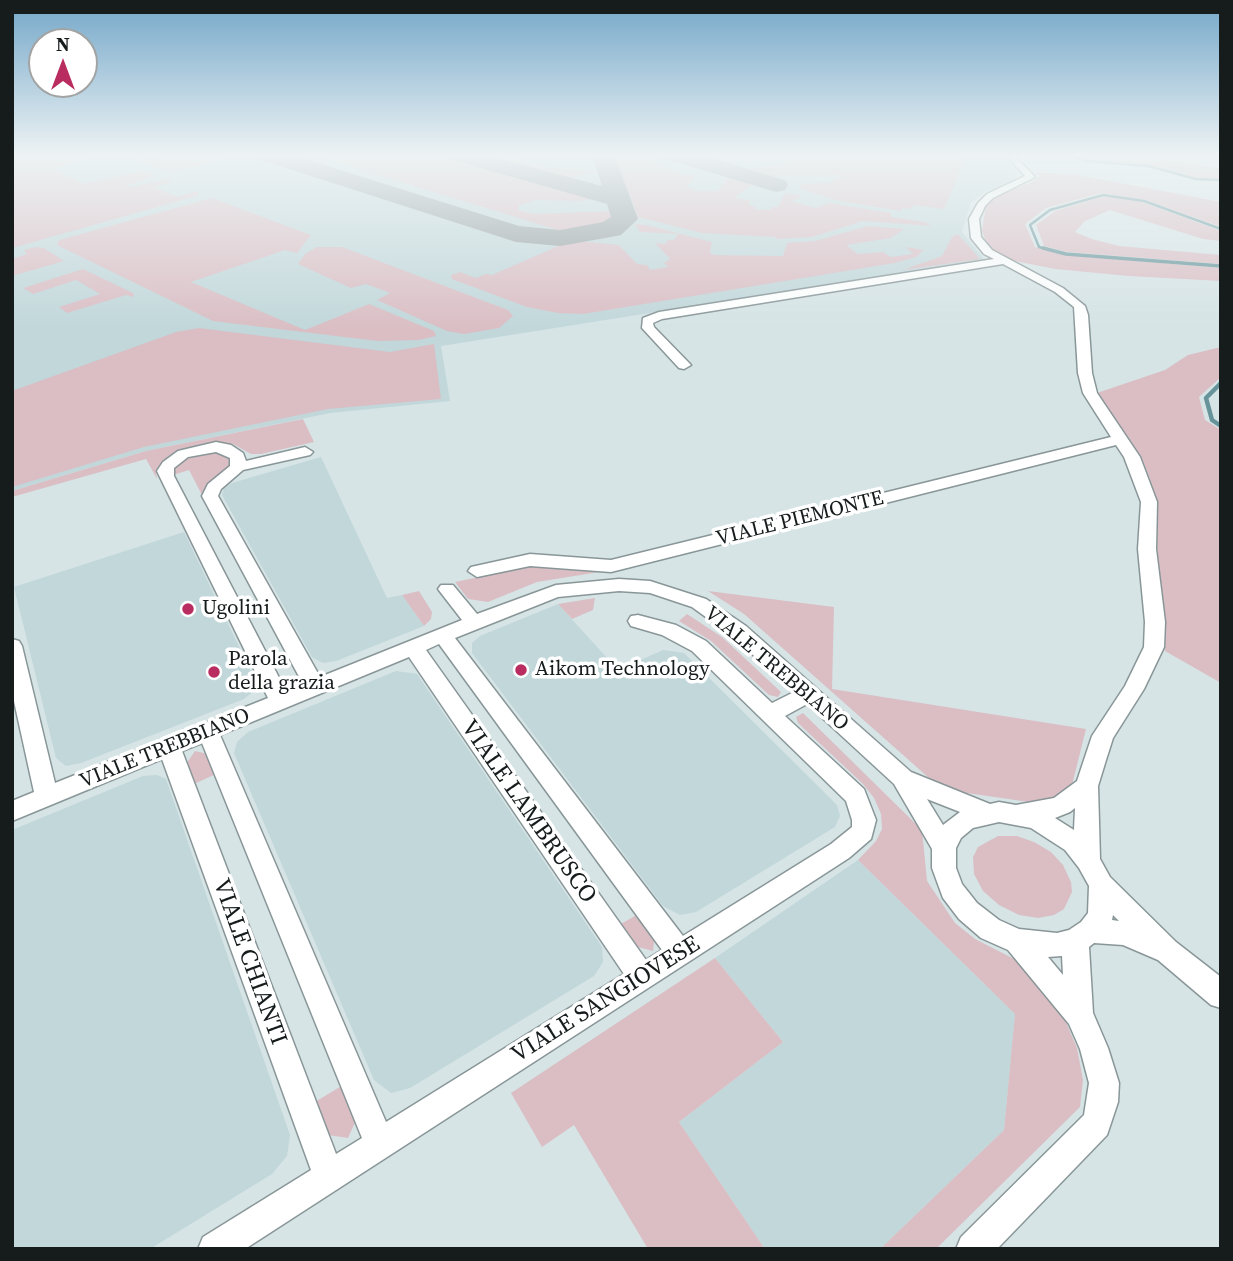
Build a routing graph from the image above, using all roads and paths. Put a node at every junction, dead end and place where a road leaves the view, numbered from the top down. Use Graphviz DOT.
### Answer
graph roads {
  1 [pos="977,213"];
  2 [pos="1003,261"];
  3 [pos="684,365"];
  4 [pos="1121,439"];
  5 [pos="305,452"];
  6 [pos="237,467"];
  7 [pos="477,571"];
  8 [pos="447,589"];
  9 [pos="638,621"];
  10 [pos="474,623"];
  11 [pos="443,635"];
  12 [pos="12,646"];
  13 [pos="413,647"];
  14 [pos="315,687"];
  15 [pos="809,694"];
  16 [pos="281,702"];
  17 [pos="770,714"];
  18 [pos="208,731"];
  19 [pos="169,747"];
  20 [pos="902,778"];
  21 [pos="1087,786"];
  22 [pos="47,797"];
  23 [pos="12,811"];
  24 [pos="986,813"];
  25 [pos="1014,814"];
  26 [pos="944,848"];
  27 [pos="1088,860"];
  28 [pos="1101,885"];
  29 [pos="1083,936"];
  30 [pos="1017,941"];
  31 [pos="1167,951"];
  32 [pos="680,953"];
  33 [pos="642,977"];
  34 [pos="1221,995"];
  35 [pos="1079,1014"];
  36 [pos="380,1144"];
  37 [pos="329,1176"];
  38 [pos="215,1249"];
  39 [pos="973,1249"];
  1 -- 2 [label="street"];
  2 -- 3 [label="street"];
  2 -- 4 [label="street"];
  4 -- 7 [label="street, VIALE PIEMONTE"];
  4 -- 21 [label="street"];
  5 -- 6 [label="street"];
  6 -- 14 [label="street"];
  6 -- 16 [label="street"];
  8 -- 10 [label="street"];
  9 -- 17 [label="street, VIALE SANGIOVESE"];
  10 -- 11 [label="street, VIALE TREBBIANO"];
  10 -- 15 [label="street, VIALE TREBBIANO"];
  11 -- 13 [label="street, VIALE TREBBIANO"];
  11 -- 32 [label="street, VIALE LAMBRUSCO"];
  12 -- 22 [label="street"];
  13 -- 14 [label="street, VIALE TREBBIANO"];
  13 -- 33 [label="street, VIALE LAMBRUSCO"];
  14 -- 16 [label="street, VIALE TREBBIANO"];
  15 -- 17 [label="street"];
  15 -- 20 [label="street, VIALE TREBBIANO"];
  16 -- 18 [label="street, VIALE TREBBIANO"];
  17 -- 32 [label="street, VIALE SANGIOVESE"];
  18 -- 19 [label="street, VIALE TREBBIANO"];
  18 -- 36 [label="street"];
  19 -- 22 [label="street, VIALE TREBBIANO"];
  19 -- 37 [label="street, VIALE CHIANTI"];
  20 -- 24 [label="street, VIALE TREBBIANO"];
  20 -- 26 [label="street, VIALE TREBBIANO"];
  21 -- 25 [label="street"];
  21 -- 27 [label="street"];
  22 -- 23 [label="street, VIALE TREBBIANO"];
  24 -- 25 [label="street"];
  24 -- 26 [label="street"];
  25 -- 27 [label="street"];
  26 -- 30 [label="street"];
  27 -- 28 [label="street"];
  28 -- 29 [label="street"];
  28 -- 31 [label="street"];
  29 -- 30 [label="street"];
  29 -- 31 [label="street"];
  29 -- 35 [label="street"];
  30 -- 35 [label="street"];
  31 -- 34 [label="street"];
  32 -- 33 [label="street, VIALE SANGIOVESE"];
  33 -- 36 [label="street, VIALE SANGIOVESE"];
  35 -- 39 [label="street"];
  36 -- 37 [label="street, VIALE SANGIOVESE"];
  37 -- 38 [label="street, VIALE SANGIOVESE"];
}
